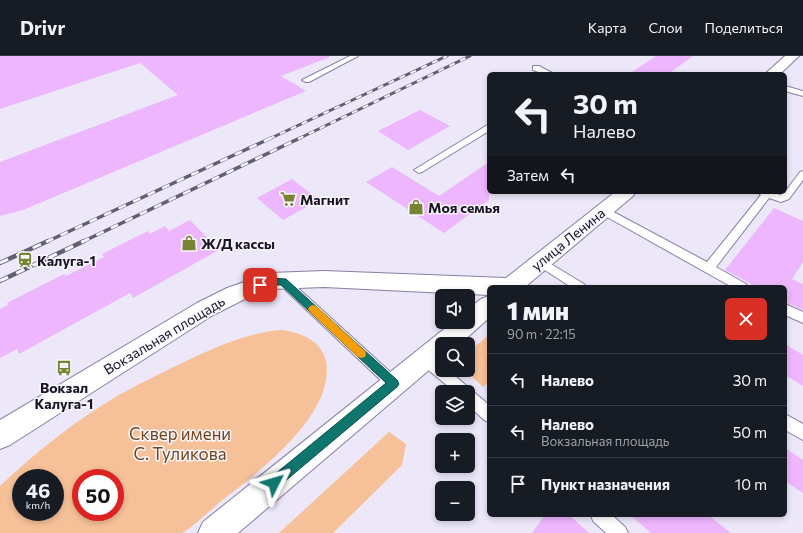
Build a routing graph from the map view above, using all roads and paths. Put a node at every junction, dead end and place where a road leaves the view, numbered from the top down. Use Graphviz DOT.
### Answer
graph roads {
  1 [pos="355,56"];
  2 [pos="789,57"];
  3 [pos="536,68"];
  4 [pos="545,72"];
  5 [pos="774,72"];
  6 [pos="306,80"];
  7 [pos="787,89"];
  8 [pos="803,94"];
  9 [pos="487,128"];
  10 [pos="419,170"];
  11 [pos="803,174"];
  12 [pos="624,194"];
  13 [pos="763,194"];
  14 [pos="767,194"];
  15 [pos="604,211"];
  16 [pos="541,262"];
  17 [pos="708,269"];
  18 [pos="283,281"];
  19 [pos="512,285"];
  20 [pos="577,285"];
  21 [pos="738,285"];
  22 [pos="487,286"];
  23 [pos="487,307"];
  24 [pos="787,310"];
  25 [pos="803,318"];
  26 [pos="451,337"];
  27 [pos="435,351"];
  28 [pos="394,384"];
  29 [pos="475,401"];
  30 [pos="487,412"];
  31 [pos="787,422"];
  32 [pos="803,433"];
  33 [pos="0,435"];
  34 [pos="601,517"];
  35 [pos="214,533"];
  36 [pos="619,533"];
  1 -- 6 [label="lane"];
  2 -- 5 [label="main road"];
  3 -- 4 [label="lane"];
  7 -- 8 [label="lane"];
  9 -- 10 [label="lane"];
  11 -- 14 [label="lane"];
  12 -- 15 [label="main road, улица Ленина"];
  13 -- 17 [label="lane"];
  15 -- 16 [label="main road, улица Ленина"];
  15 -- 17 [label="lane"];
  16 -- 19 [label="main road, улица Ленина"];
  16 -- 20 [label="lane"];
  17 -- 21 [label="lane"];
  18 -- 22 [label="main road, Вокзальная площадь"];
  18 -- 28 [label="lane"];
  18 -- 33 [label="main road, Вокзальная площадь"];
  23 -- 26 [label="main road"];
  24 -- 25 [label="lane"];
  27 -- 28 [label="main road"];
  28 -- 35 [label="main road"];
  29 -- 30 [label="lane"];
  31 -- 32 [label="lane"];
  34 -- 36 [label="lane"];
}
